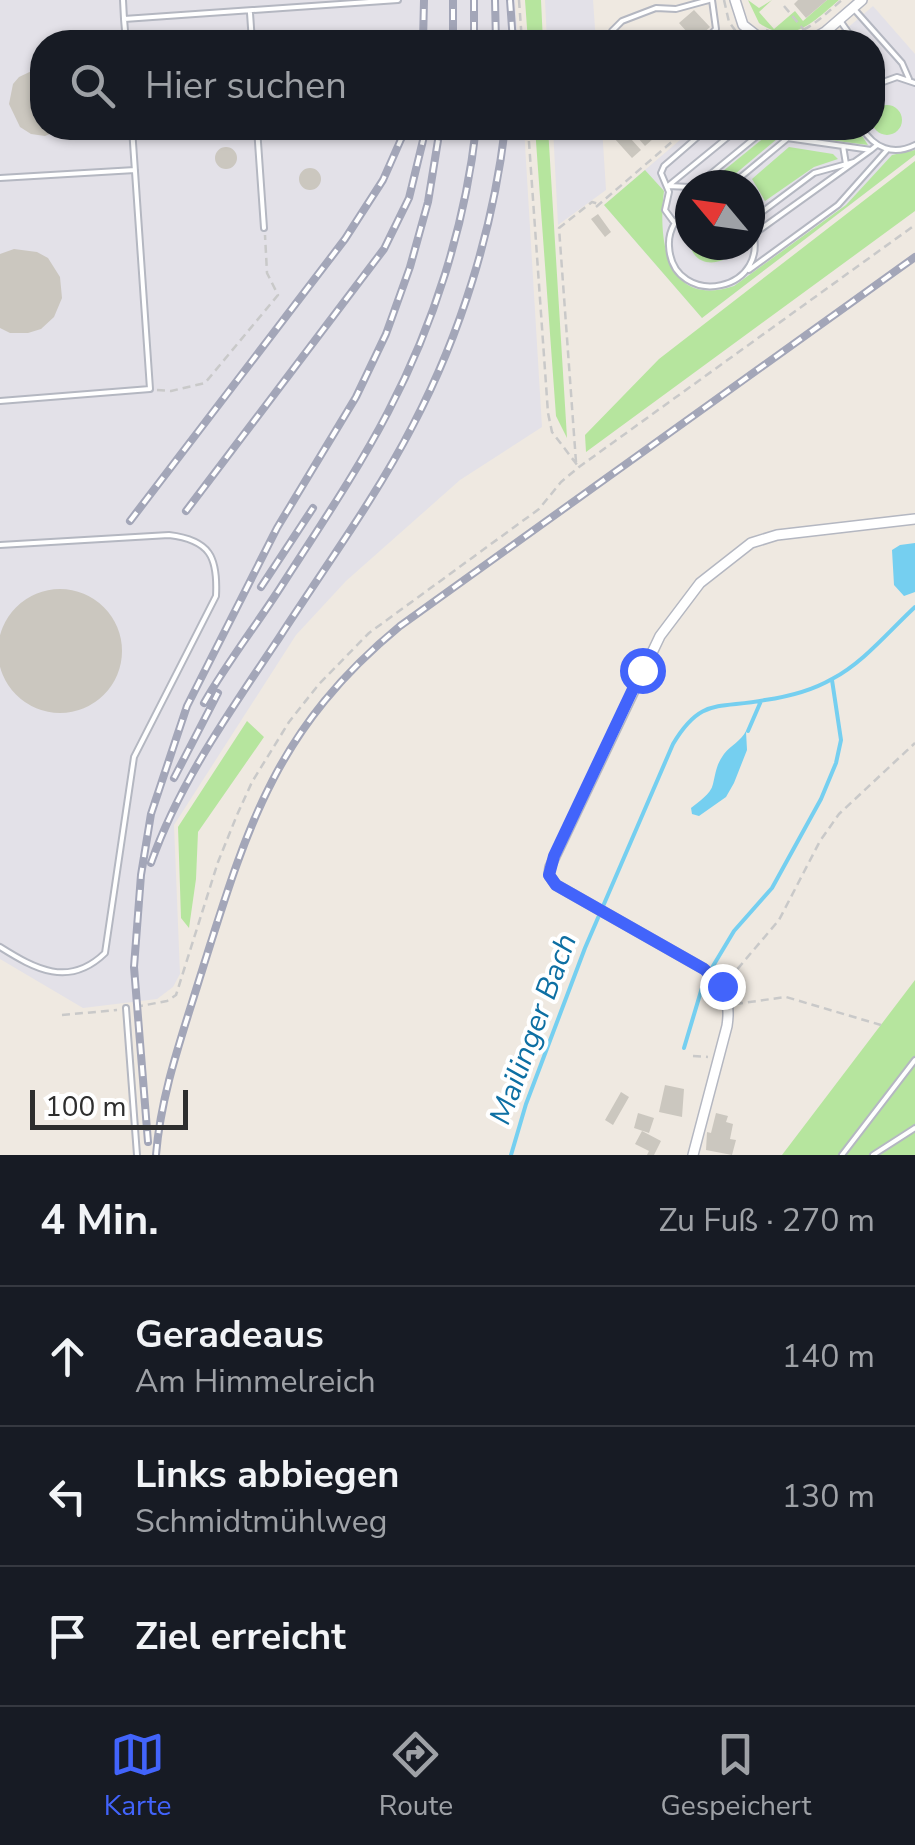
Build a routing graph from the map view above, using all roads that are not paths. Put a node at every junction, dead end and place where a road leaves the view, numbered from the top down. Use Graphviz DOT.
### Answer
graph roads {
  1 [pos="123,0"];
  2 [pos="398,0"];
  3 [pos="710,0"];
  4 [pos="736,0"];
  5 [pos="857,4"];
  6 [pos="250,12"];
  7 [pos="124,19"];
  8 [pos="839,20"];
  9 [pos="125,30"];
  10 [pos="251,30"];
  11 [pos="612,30"];
  12 [pos="714,30"];
  13 [pos="750,30"];
  14 [pos="824,30"];
  15 [pos="846,30"];
  16 [pos="875,30"];
  17 [pos="885,43"];
  18 [pos="885,79"];
  19 [pos="912,81"];
  20 [pos="133,140"];
  21 [pos="258,140"];
  22 [pos="694,140"];
  23 [pos="724,140"];
  24 [pos="752,140"];
  25 [pos="785,140"];
  26 [pos="801,140"];
  27 [pos="872,140"];
  28 [pos="876,145"];
  29 [pos="915,145"];
  30 [pos="843,146"];
  31 [pos="872,150"];
  32 [pos="887,150"];
  33 [pos="859,160"];
  34 [pos="846,164"];
  35 [pos="134,170"];
  36 [pos="713,170"];
  37 [pos="749,170"];
  38 [pos="0,178"];
  39 [pos="668,186"];
  40 [pos="675,186"];
  41 [pos="765,211"];
  42 [pos="675,222"];
  43 [pos="765,226"];
  44 [pos="264,228"];
  45 [pos="751,260"];
  46 [pos="745,273"];
  47 [pos="0,400"];
  48 [pos="915,518"];
  49 [pos="0,544"];
  50 [pos="0,947"];
  51 [pos="126,1008"];
  52 [pos="915,1060"];
  53 [pos="915,1128"];
  54 [pos="137,1155"];
  55 [pos="692,1155"];
  56 [pos="842,1155"];
  57 [pos="873,1155"];
  1 -- 7 [label="lane"];
  2 -- 6 [label="lane"];
  3 -- 11 [label="lane"];
  3 -- 12 [label="lane"];
  4 -- 13 [label="street"];
  5 -- 8 [label="street"];
  5 -- 16 [label="lane"];
  6 -- 7 [label="lane"];
  6 -- 10 [label="lane"];
  7 -- 9 [label="lane"];
  8 -- 14 [label="street"];
  8 -- 15 [label="lane"];
  17 -- 19 [label="lane"];
  18 -- 19 [label="lane"];
  20 -- 35 [label="lane"];
  21 -- 44 [label="lane"];
  22 -- 39 [label="lane"];
  23 -- 39 [label="lane"];
  24 -- 36 [label="lane"];
  25 -- 37 [label="lane"];
  26 -- 30 [label="lane"];
  27 -- 28 [label="lane"];
  28 -- 31 [label="lane"];
  28 -- 32 [label="lane"];
  29 -- 32 [label="lane"];
  30 -- 31 [label="lane"];
  30 -- 34 [label="lane"];
  31 -- 33 [label="lane"];
  32 -- 46 [label="lane"];
  33 -- 34 [label="lane"];
  33 -- 43 [label="lane"];
  34 -- 41 [label="lane"];
  35 -- 38 [label="lane"];
  35 -- 47 [label="lane"];
  39 -- 40 [label="lane"];
  39 -- 42 [label="lane"];
  42 -- 46 [label="lane"];
  45 -- 46 [label="lane"];
  48 -- 55 [label="street"];
  49 -- 50 [label="lane"];
  51 -- 54 [label="lane"];
  52 -- 56 [label="lane"];
  53 -- 57 [label="lane"];
}
